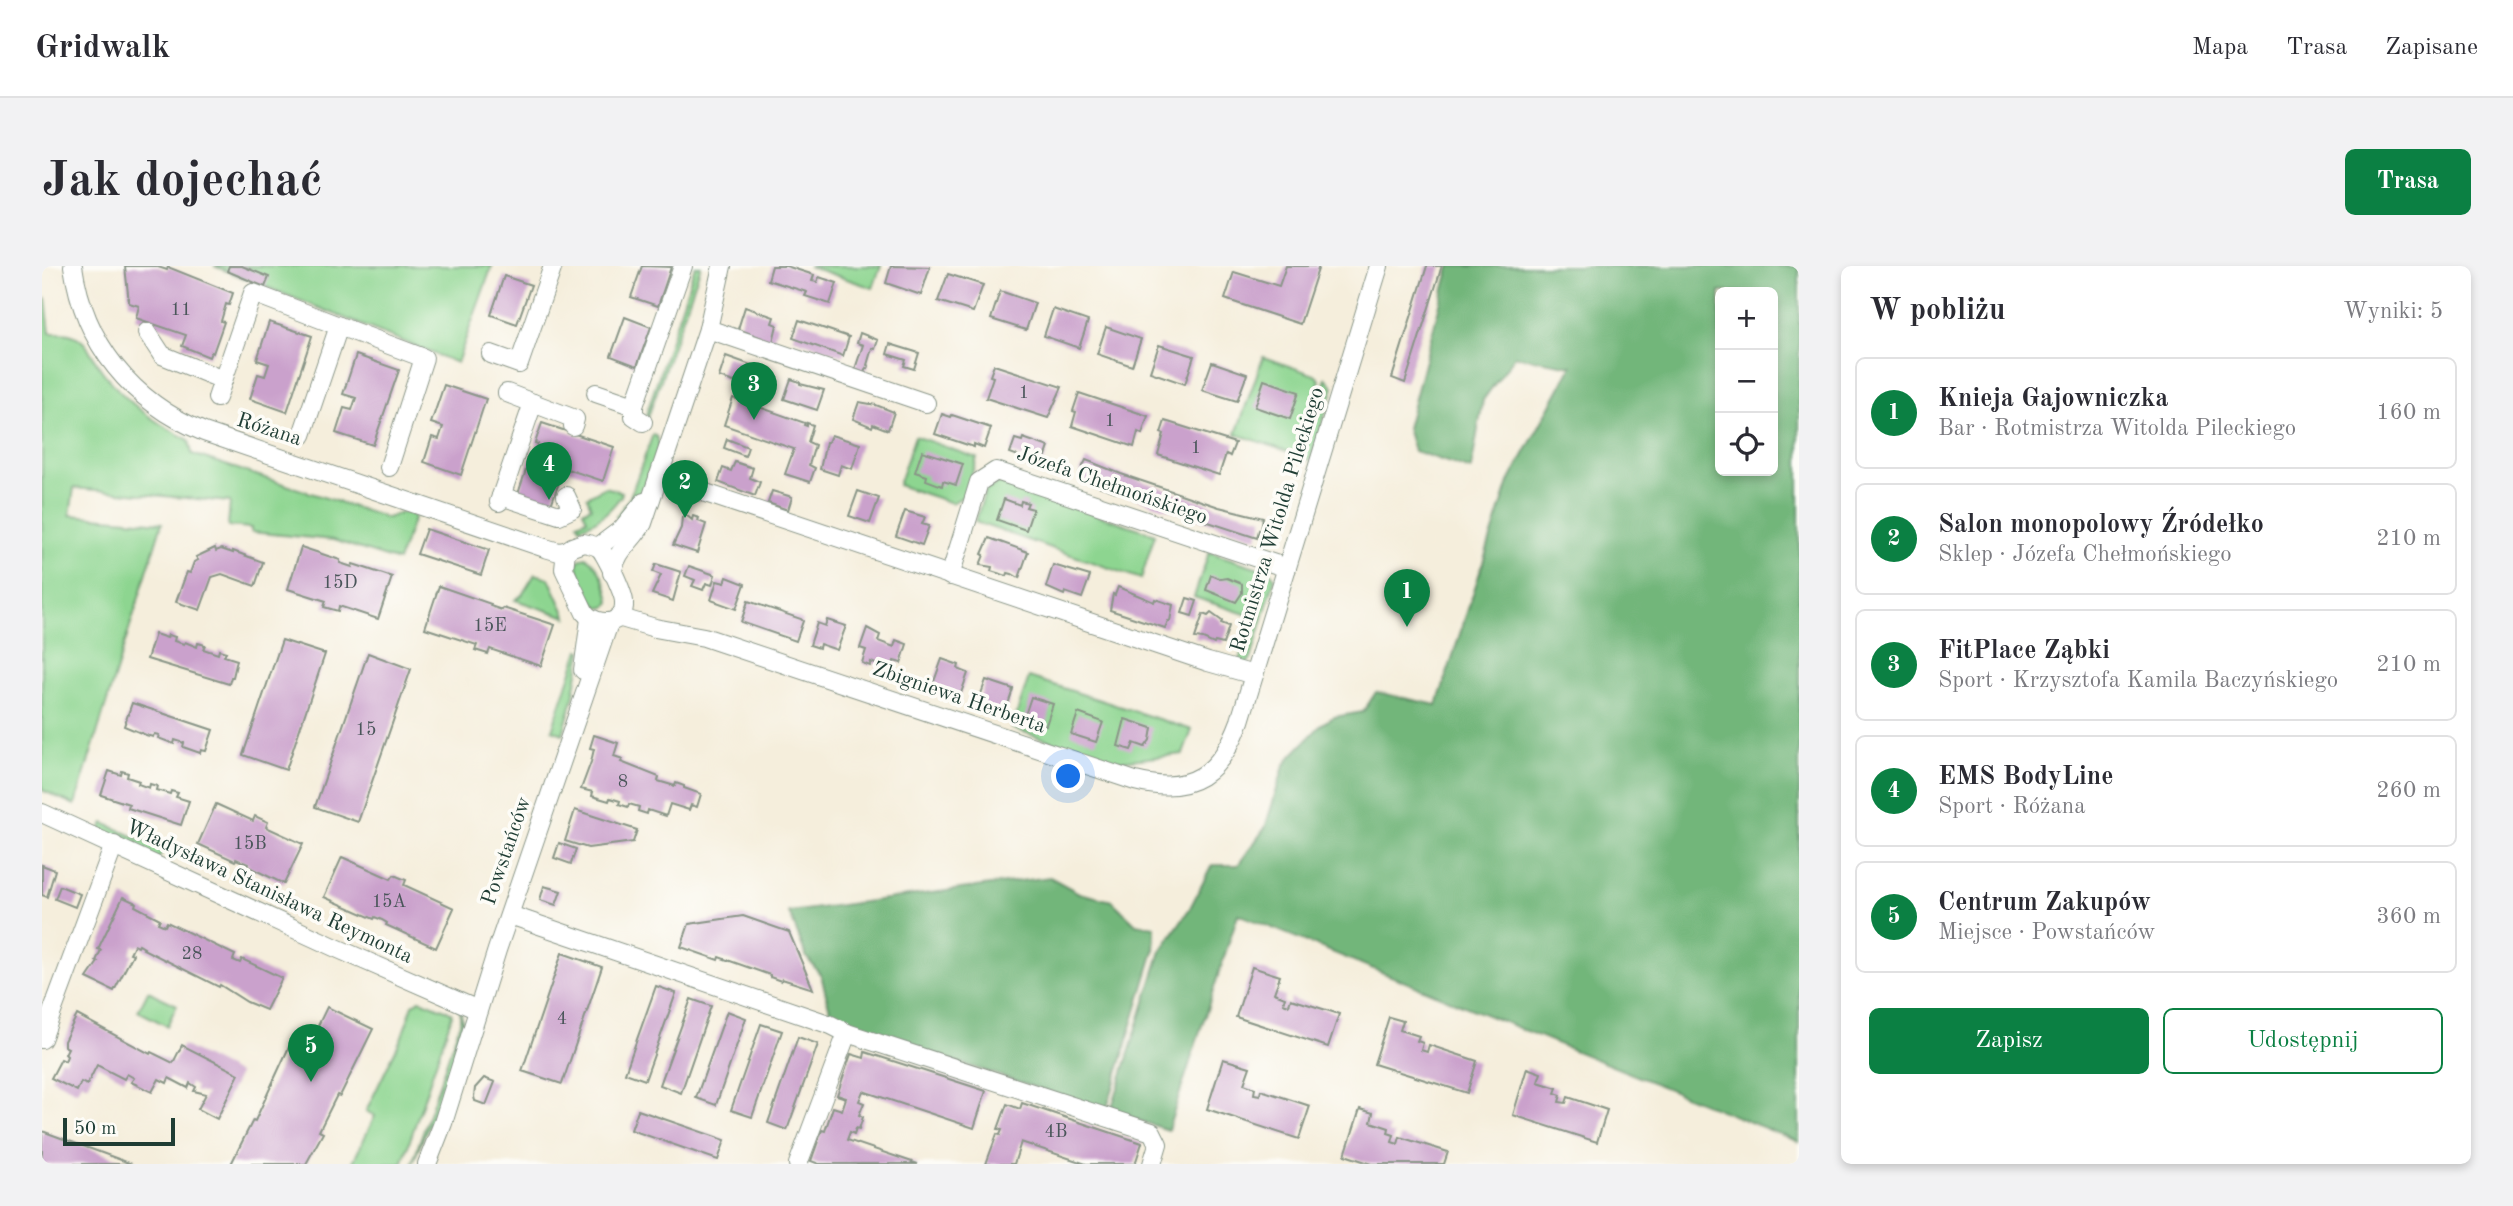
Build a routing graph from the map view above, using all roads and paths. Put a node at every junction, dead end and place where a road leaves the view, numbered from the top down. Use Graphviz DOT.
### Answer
graph roads {
  1 [pos="73,266"];
  2 [pos="552,266"];
  3 [pos="683,266"];
  4 [pos="722,266"];
  5 [pos="1379,266"];
  6 [pos="339,326"];
  7 [pos="708,329"];
  8 [pos="147,332"];
  9 [pos="491,354"];
  10 [pos="223,380"];
  11 [pos="507,393"];
  12 [pos="596,393"];
  13 [pos="217,398"];
  14 [pos="533,403"];
  15 [pos="926,403"];
  16 [pos="573,426"];
  17 [pos="302,435"];
  18 [pos="389,467"];
  19 [pos="656,483"];
  20 [pos="566,496"];
  21 [pos="598,547"];
  22 [pos="565,560"];
  23 [pos="1287,568"];
  24 [pos="612,573"];
  25 [pos="950,576"];
  26 [pos="617,613"];
  27 [pos="590,618"];
  28 [pos="1254,675"];
  29 [pos="579,706"];
  30 [pos="1201,776"];
  31 [pos="42,813"];
  32 [pos="114,845"];
  33 [pos="510,915"];
  34 [pos="478,1010"];
  35 [pos="847,1033"];
  36 [pos="42,1039"];
  37 [pos="418,1164"];
  38 [pos="427,1164"];
  39 [pos="798,1164"];
  40 [pos="1152,1164"];
  1 -- 22 [label="street, Różana"];
  2 -- 9 [label="street"];
  3 -- 12 [label="street"];
  4 -- 7 [label="street"];
  5 -- 23 [label="street, Rotmistrza Witolda Pileckiego"];
  6 -- 10 [label="street"];
  6 -- 17 [label="street"];
  6 -- 18 [label="street"];
  7 -- 15 [label="street"];
  7 -- 19 [label="street"];
  8 -- 10 [label="street"];
  10 -- 13 [label="street"];
  11 -- 14 [label="street"];
  14 -- 16 [label="street"];
  14 -- 20 [label="street"];
  19 -- 21 [label="street"];
  19 -- 24 [label="street"];
  19 -- 25 [label="street"];
  21 -- 22 [label="street, Różana"];
  21 -- 24 [label="street"];
  22 -- 27 [label="street"];
  23 -- 25 [label="street, Józefa Chełmońskiego"];
  23 -- 28 [label="street, Rotmistrza Witolda Pileckiego"];
  24 -- 26 [label="street"];
  25 -- 28 [label="street"];
  26 -- 27 [label="street, Zbigniewa Herberta"];
  26 -- 29 [label="street, Powstańców"];
  26 -- 30 [label="street, Zbigniewa Herberta"];
  27 -- 29 [label="street, Powstańców"];
  28 -- 30 [label="street, Rotmistrza Witolda Pileckiego"];
  29 -- 33 [label="street, Powstańców"];
  31 -- 32 [label="street, Władysława Stanisława Reymonta"];
  32 -- 34 [label="street, Władysława Stanisława Reymonta"];
  32 -- 36 [label="street"];
  33 -- 34 [label="street, Powstańców"];
  33 -- 35 [label="street"];
  34 -- 37 [label="street, Powstańców"];
  34 -- 38 [label="street, Powstańców"];
  35 -- 39 [label="street"];
  35 -- 40 [label="street"];
}
